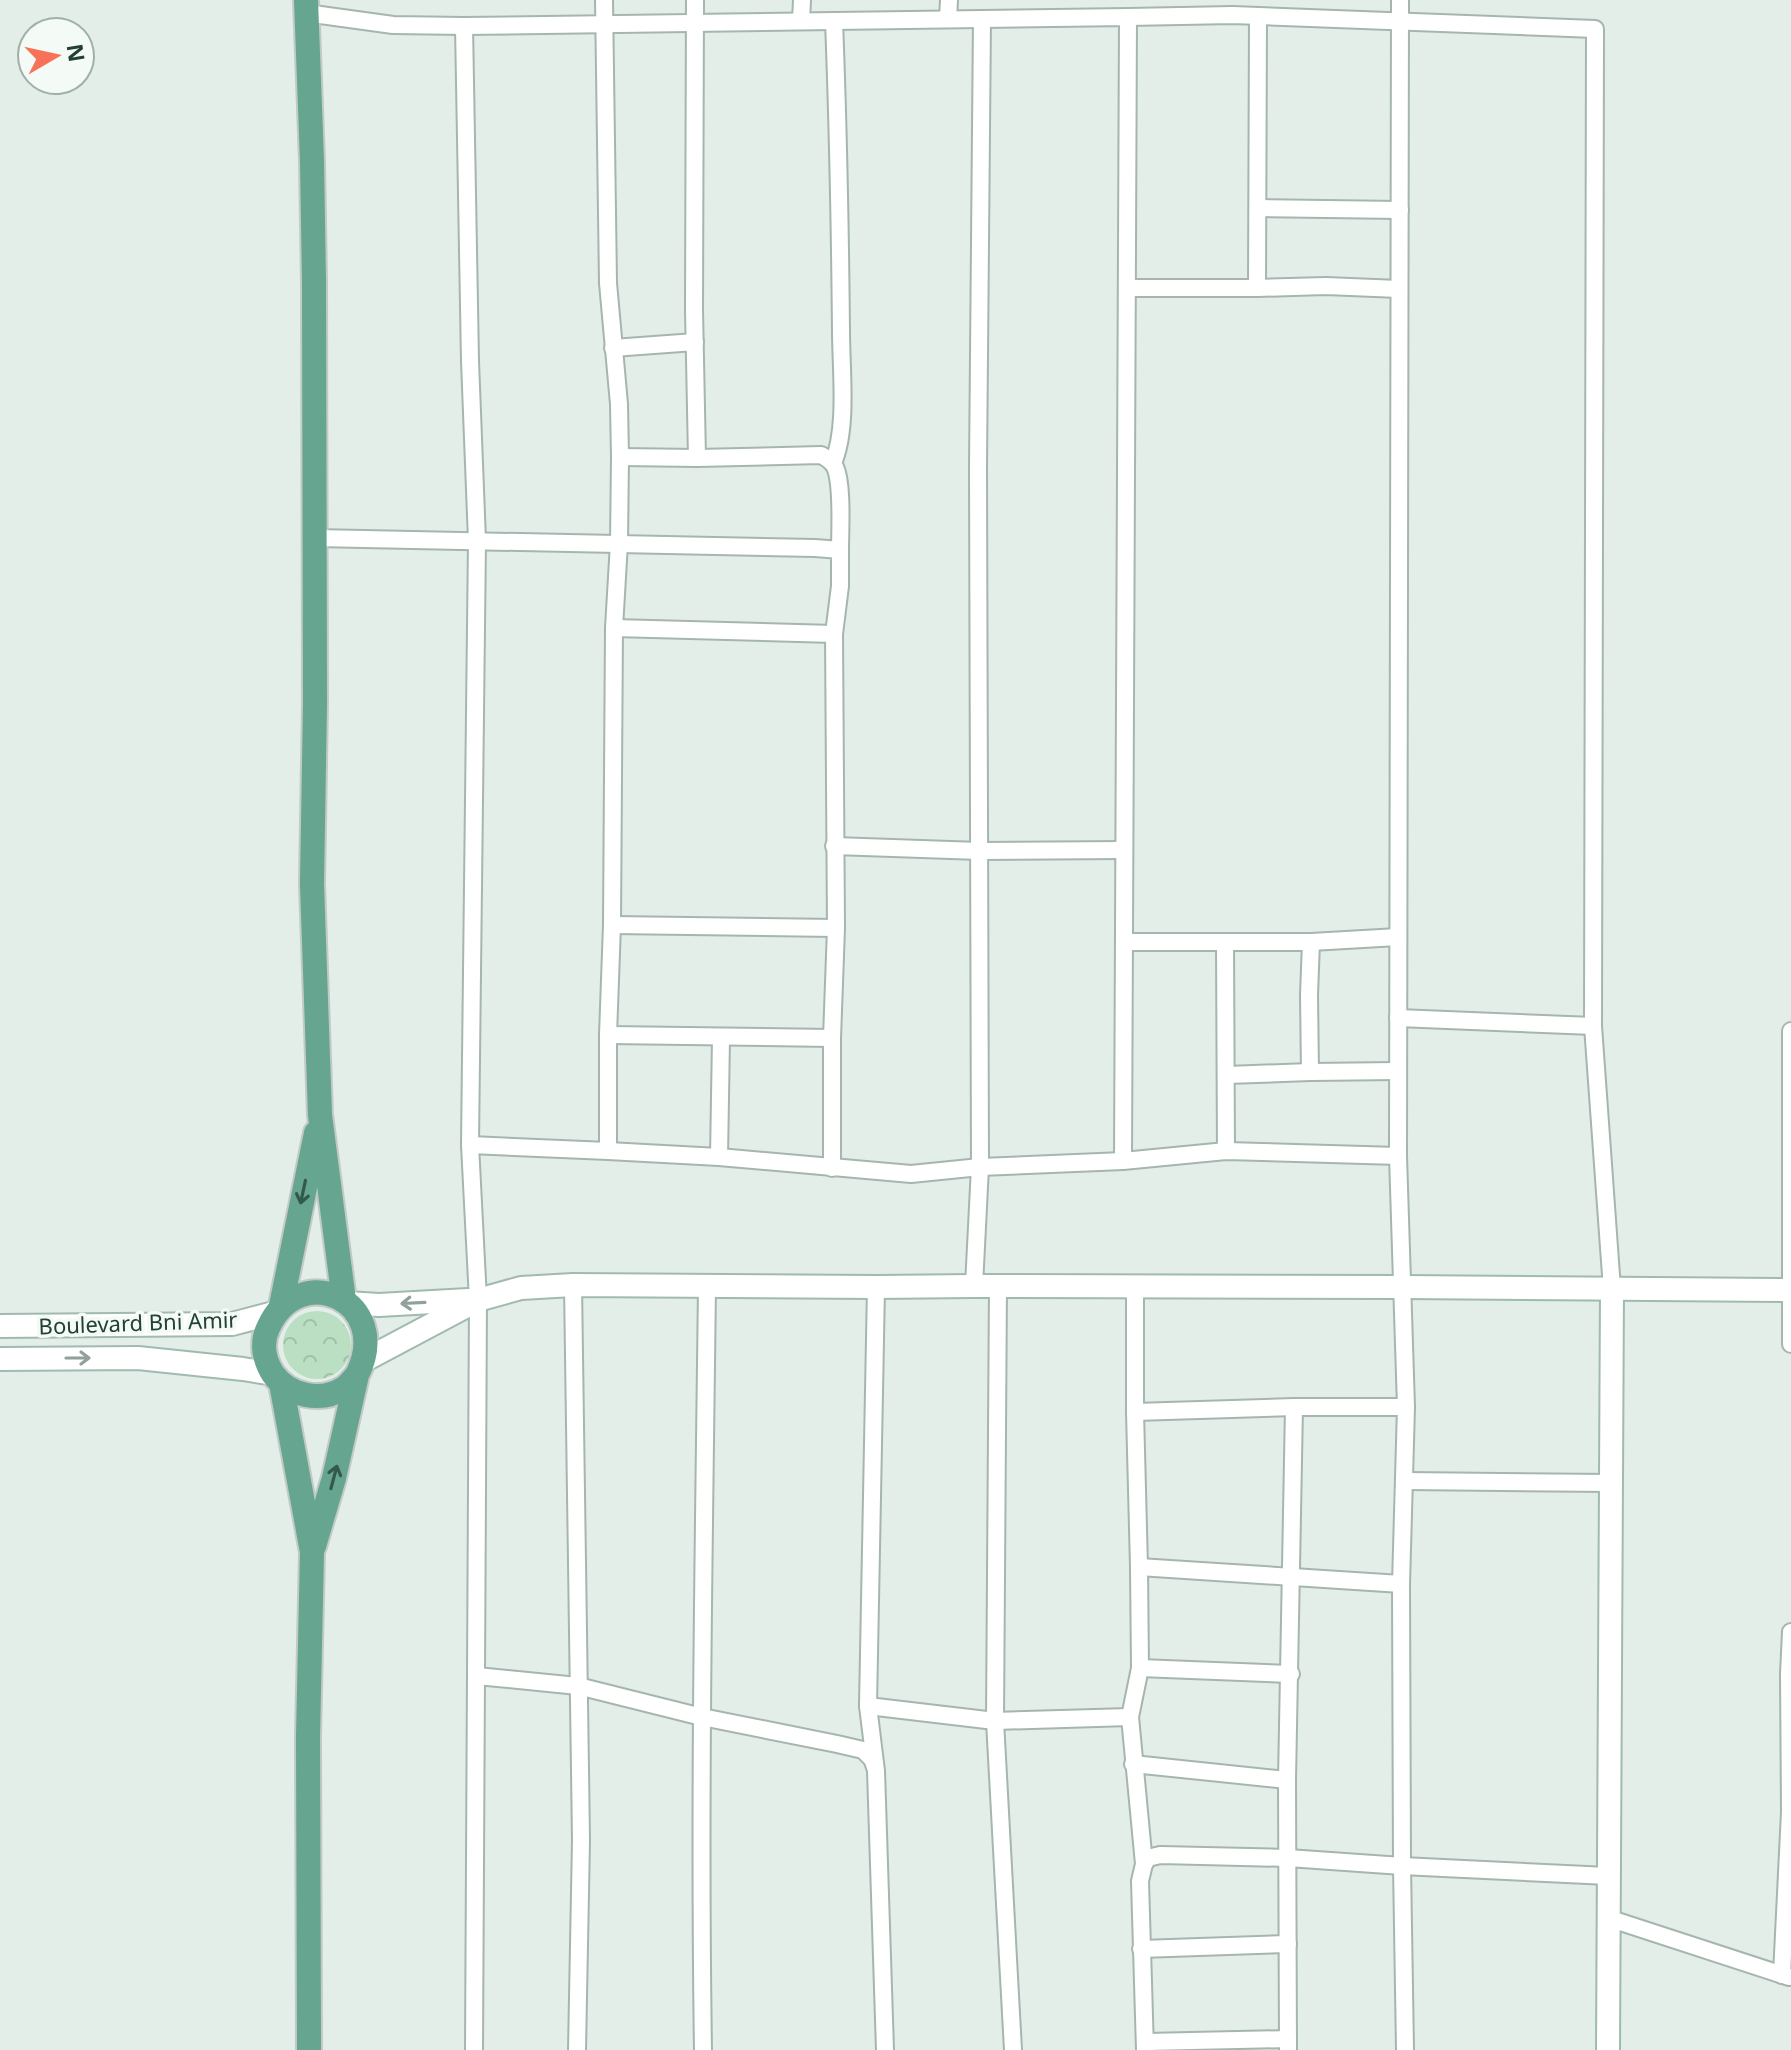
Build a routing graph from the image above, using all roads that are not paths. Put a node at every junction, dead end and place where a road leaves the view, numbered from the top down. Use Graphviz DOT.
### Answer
graph roads {
  1 [pos="604,0"];
  2 [pos="695,0"];
  3 [pos="802,0"];
  4 [pos="949,0"];
  5 [pos="1400,0"];
  6 [pos="306,7"];
  7 [pos="1128,17"];
  8 [pos="1258,17"];
  9 [pos="948,19"];
  10 [pos="982,19"];
  11 [pos="801,21"];
  12 [pos="834,21"];
  13 [pos="1400,22"];
  14 [pos="695,23"];
  15 [pos="604,24"];
  16 [pos="464,26"];
  17 [pos="1258,208"];
  18 [pos="1400,210"];
  19 [pos="1127,288"];
  20 [pos="1257,288"];
  21 [pos="1399,289"];
  22 [pos="695,342"];
  23 [pos="613,348"];
  24 [pos="620,457"];
  25 [pos="697,458"];
  26 [pos="833,463"];
  27 [pos="315,538"];
  28 [pos="477,541"];
  29 [pos="619,543"];
  30 [pos="840,550"];
  31 [pos="614,628"];
  32 [pos="834,634"];
  33 [pos="834,846"];
  34 [pos="1123,850"];
  35 [pos="980,851"];
  36 [pos="612,925"];
  37 [pos="836,928"];
  38 [pos="1398,937"];
  39 [pos="1125,942"];
  40 [pos="1311,942"];
  41 [pos="1225,943"];
  42 [pos="1398,1018"];
  43 [pos="1593,1026"];
  44 [pos="1791,1031"];
  45 [pos="608,1035"];
  46 [pos="721,1038"];
  47 [pos="832,1038"];
  48 [pos="1398,1071"];
  49 [pos="1310,1072"];
  50 [pos="1227,1075"];
  51 [pos="320,1115"];
  52 [pos="1790,1123"];
  53 [pos="470,1145"];
  54 [pos="608,1151"];
  55 [pos="1226,1151"];
  56 [pos="1398,1156"];
  57 [pos="719,1157"];
  58 [pos="1123,1161"];
  59 [pos="980,1167"];
  60 [pos="832,1168"];
  61 [pos="573,1285"];
  62 [pos="707,1285"];
  63 [pos="974,1286"];
  64 [pos="998,1286"];
  65 [pos="876,1287"];
  66 [pos="1403,1287"];
  67 [pos="1135,1288"];
  68 [pos="1612,1289"];
  69 [pos="1790,1290"];
  70 [pos="478,1300"];
  71 [pos="346,1302"];
  72 [pos="278,1310"];
  73 [pos="0,1326"];
  74 [pos="1791,1344"];
  75 [pos="0,1359"];
  76 [pos="361,1368"];
  77 [pos="278,1379"];
  78 [pos="1294,1407"];
  79 [pos="1406,1407"];
  80 [pos="1135,1412"];
  81 [pos="1405,1481"];
  82 [pos="1612,1483"];
  83 [pos="312,1552"];
  84 [pos="1139,1567"];
  85 [pos="1290,1577"];
  86 [pos="1401,1584"];
  87 [pos="1791,1632"];
  88 [pos="1140,1668"];
  89 [pos="1291,1674"];
  90 [pos="1790,1675"];
  91 [pos="477,1676"];
  92 [pos="578,1686"];
  93 [pos="868,1706"];
  94 [pos="702,1717"];
  95 [pos="1130,1717"];
  96 [pos="995,1721"];
  97 [pos="1133,1764"];
  98 [pos="876,1771"];
  99 [pos="1287,1780"];
  100 [pos="1791,1812"];
  101 [pos="1288,1858"];
  102 [pos="1144,1864"];
  103 [pos="1402,1866"];
  104 [pos="1608,1876"];
  105 [pos="1608,1918"];
  106 [pos="1288,1944"];
  107 [pos="1141,1949"];
  108 [pos="1787,1976"];
  109 [pos="1288,2044"];
  110 [pos="1145,2046"];
  111 [pos="309,2050"];
  112 [pos="474,2050"];
  113 [pos="577,2050"];
  114 [pos="703,2050"];
  115 [pos="885,2050"];
  116 [pos="1013,2050"];
  117 [pos="1405,2050"];
  118 [pos="1608,2050"];
  1 -- 15 [label="street"];
  2 -- 14 [label="street"];
  3 -- 11 [label="street"];
  4 -- 9 [label="street"];
  5 -- 13 [label="street"];
  6 -- 16 [label="street"];
  6 -- 27 [label="main road"];
  7 -- 8 [label="street"];
  7 -- 10 [label="street"];
  7 -- 19 [label="street"];
  8 -- 13 [label="street"];
  8 -- 17 [label="street"];
  9 -- 10 [label="street"];
  9 -- 12 [label="street"];
  10 -- 35 [label="street"];
  11 -- 12 [label="street"];
  11 -- 14 [label="street"];
  12 -- 26 [label="street"];
  13 -- 18 [label="street"];
  13 -- 43 [label="street"];
  14 -- 15 [label="street"];
  14 -- 22 [label="street"];
  15 -- 16 [label="street"];
  15 -- 23 [label="street"];
  16 -- 28 [label="street"];
  17 -- 18 [label="street"];
  17 -- 20 [label="street"];
  18 -- 21 [label="street"];
  19 -- 20 [label="street"];
  19 -- 34 [label="street"];
  20 -- 21 [label="street"];
  21 -- 38 [label="street"];
  22 -- 23 [label="street"];
  22 -- 25 [label="street"];
  23 -- 24 [label="street"];
  24 -- 25 [label="street"];
  24 -- 29 [label="street"];
  25 -- 26 [label="street"];
  26 -- 30 [label="street"];
  27 -- 28 [label="street"];
  27 -- 51 [label="main road"];
  28 -- 29 [label="street"];
  28 -- 53 [label="street"];
  29 -- 30 [label="street"];
  29 -- 31 [label="street"];
  30 -- 32 [label="street"];
  31 -- 32 [label="street"];
  31 -- 36 [label="street"];
  32 -- 33 [label="street"];
  33 -- 35 [label="street"];
  33 -- 37 [label="street"];
  34 -- 35 [label="street"];
  34 -- 39 [label="street"];
  35 -- 59 [label="street"];
  36 -- 37 [label="street"];
  36 -- 45 [label="street"];
  37 -- 47 [label="street"];
  38 -- 40 [label="street"];
  38 -- 42 [label="street"];
  39 -- 41 [label="street"];
  39 -- 58 [label="street"];
  40 -- 41 [label="street"];
  40 -- 49 [label="street"];
  41 -- 50 [label="street"];
  42 -- 43 [label="street"];
  42 -- 48 [label="street"];
  43 -- 68 [label="street"];
  44 -- 52 [label="street"];
  45 -- 46 [label="street"];
  45 -- 54 [label="street"];
  46 -- 47 [label="street"];
  46 -- 57 [label="street"];
  47 -- 60 [label="street"];
  48 -- 49 [label="street"];
  48 -- 56 [label="street"];
  49 -- 50 [label="street"];
  50 -- 55 [label="street"];
  51 -- 71 [label="main road"];
  51 -- 72 [label="main road, one-way"];
  52 -- 69 [label="street"];
  53 -- 54 [label="street"];
  53 -- 70 [label="street"];
  54 -- 57 [label="street"];
  55 -- 56 [label="street"];
  55 -- 58 [label="street"];
  56 -- 66 [label="street"];
  57 -- 60 [label="street"];
  58 -- 59 [label="street"];
  59 -- 60 [label="street"];
  59 -- 63 [label="street"];
  61 -- 62 [label="street"];
  61 -- 70 [label="street"];
  61 -- 92 [label="street"];
  62 -- 65 [label="street"];
  62 -- 94 [label="street"];
  63 -- 64 [label="street"];
  63 -- 65 [label="street"];
  64 -- 67 [label="street"];
  64 -- 96 [label="street"];
  65 -- 93 [label="street"];
  66 -- 67 [label="street"];
  66 -- 68 [label="street"];
  66 -- 79 [label="street"];
  67 -- 80 [label="street"];
  68 -- 69 [label="street"];
  68 -- 82 [label="street"];
  69 -- 74 [label="street"];
  70 -- 71 [label="street, one-way"];
  70 -- 76 [label="street"];
  70 -- 91 [label="street"];
  71 -- 72 [label="main road"];
  71 -- 76 [label="main road"];
  72 -- 73 [label="street, Boulevard Bni Amir"];
  72 -- 77 [label="main road"];
  75 -- 77 [label="street, Boulevard Bni Amir, one-way"];
  76 -- 77 [label="main road"];
  83 -- 76 [label="main road, one-way"];
  77 -- 83 [label="main road"];
  78 -- 79 [label="street"];
  78 -- 80 [label="street"];
  78 -- 85 [label="street"];
  79 -- 81 [label="street"];
  80 -- 84 [label="street"];
  81 -- 82 [label="street"];
  81 -- 86 [label="street"];
  82 -- 104 [label="street"];
  83 -- 111 [label="main road"];
  84 -- 85 [label="street"];
  84 -- 88 [label="street"];
  85 -- 86 [label="street"];
  85 -- 89 [label="street"];
  86 -- 103 [label="street"];
  87 -- 90 [label="street"];
  88 -- 89 [label="street"];
  88 -- 95 [label="street"];
  89 -- 99 [label="street"];
  90 -- 100 [label="street"];
  91 -- 92 [label="street"];
  91 -- 112 [label="street"];
  92 -- 94 [label="street"];
  92 -- 113 [label="street"];
  93 -- 96 [label="street"];
  93 -- 98 [label="street"];
  94 -- 98 [label="street"];
  94 -- 114 [label="street"];
  95 -- 96 [label="street"];
  95 -- 97 [label="street"];
  96 -- 116 [label="street"];
  97 -- 99 [label="street"];
  97 -- 102 [label="street"];
  98 -- 115 [label="street"];
  99 -- 101 [label="street"];
  100 -- 108 [label="street"];
  101 -- 102 [label="street"];
  101 -- 103 [label="street"];
  101 -- 106 [label="street"];
  102 -- 107 [label="street"];
  103 -- 104 [label="street"];
  103 -- 117 [label="street"];
  104 -- 105 [label="street"];
  105 -- 108 [label="street"];
  105 -- 118 [label="street"];
  106 -- 107 [label="street"];
  106 -- 109 [label="street"];
  107 -- 110 [label="street"];
  109 -- 110 [label="street"];
}
